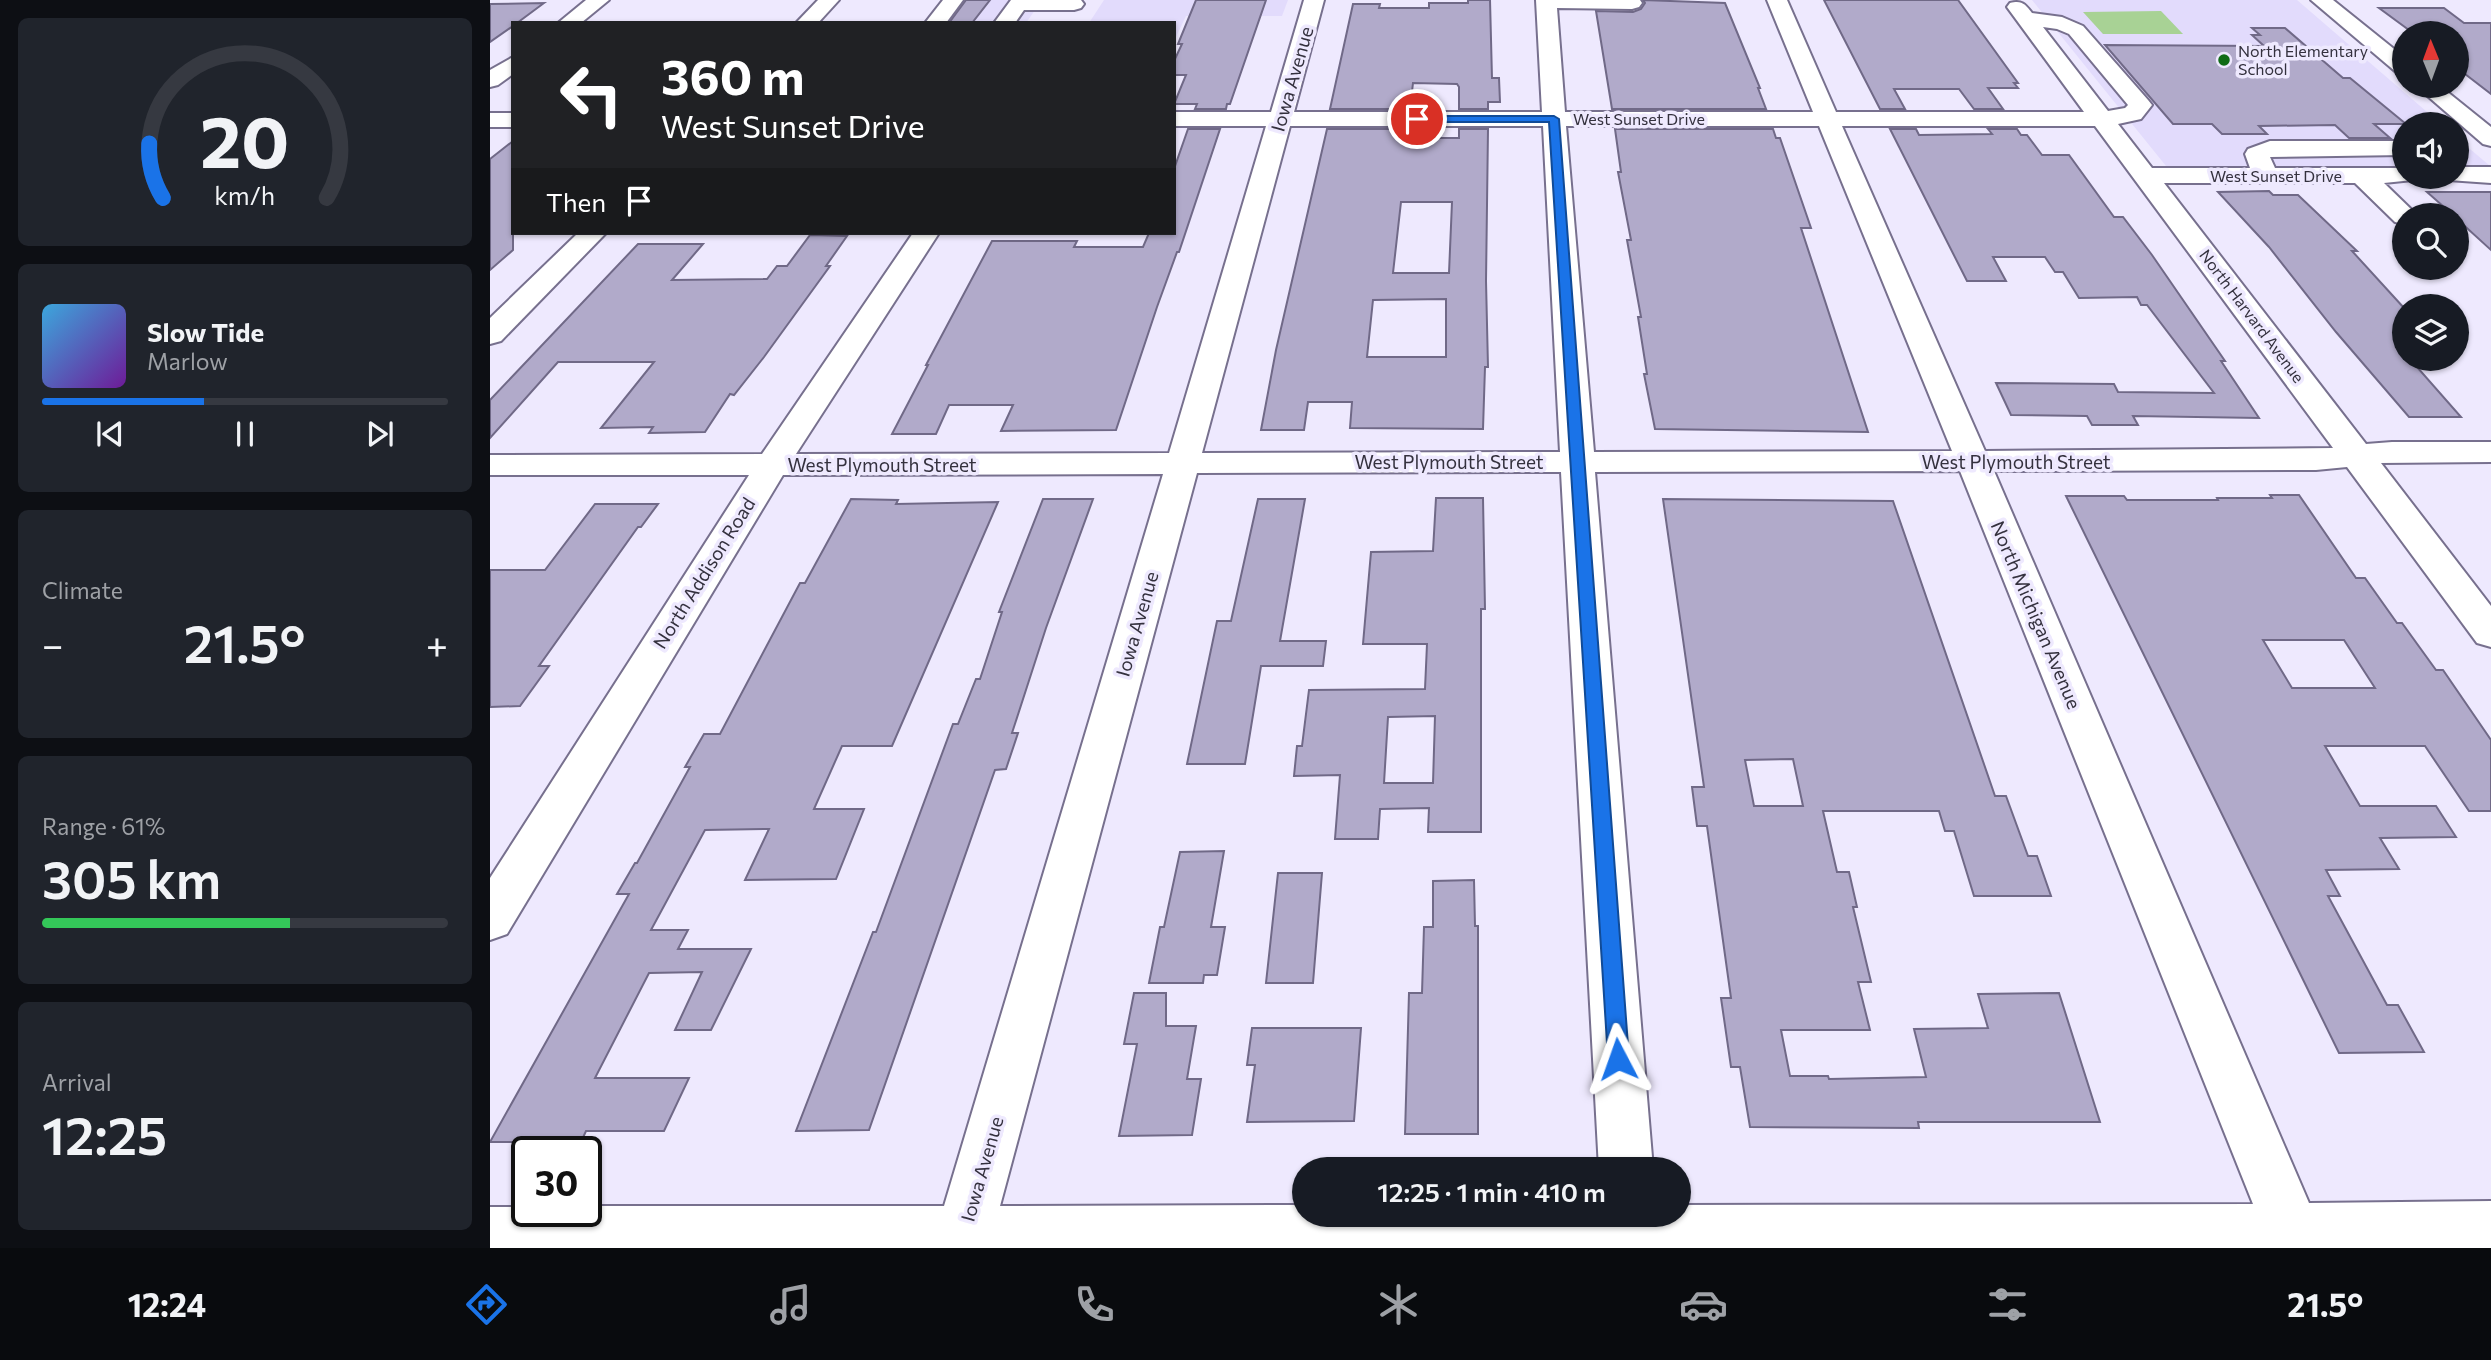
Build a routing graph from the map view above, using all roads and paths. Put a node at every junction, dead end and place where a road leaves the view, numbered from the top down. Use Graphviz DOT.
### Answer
graph roads {
  1 [pos="598,0"];
  2 [pos="829,0"];
  3 [pos="953,0"];
  4 [pos="1314,0"];
  5 [pos="1777,0"];
  6 [pos="1546,1"];
  7 [pos="1076,2"];
  8 [pos="1632,3"];
  9 [pos="2311,4"];
  10 [pos="2020,10"];
  11 [pos="571,21"];
  12 [pos="808,21"];
  13 [pos="937,21"];
  14 [pos="1005,21"];
  15 [pos="1063,21"];
  16 [pos="2376,44"];
  17 [pos="2392,57"];
  18 [pos="511,64"];
  19 [pos="490,80"];
  20 [pos="2441,98"];
  21 [pos="1176,119"];
  22 [pos="1280,119"];
  23 [pos="1554,119"];
  24 [pos="1826,119"];
  25 [pos="2103,119"];
  26 [pos="490,120"];
  27 [pos="511,120"];
  28 [pos="2491,139"];
  29 [pos="2392,148"];
  30 [pos="2361,175"];
  31 [pos="2392,175"];
  32 [pos="2147,176"];
  33 [pos="2266,176"];
  34 [pos="2392,205"];
  35 [pos="591,235"];
  36 [pos="925,235"];
  37 [pos="490,335"];
  38 [pos="2491,452"];
  39 [pos="2357,456"];
  40 [pos="1183,463"];
  41 [pos="1577,463"];
  42 [pos="1973,463"];
  43 [pos="490,465"];
  44 [pos="771,466"];
  45 [pos="2491,633"];
  46 [pos="490,919"];
  47 [pos="1625,1157"];
  48 [pos="2491,1229"];
  49 [pos="1630,1232"];
  50 [pos="490,1235"];
  51 [pos="2280,1237"];
  52 [pos="1479,1240"];
  53 [pos="962,1241"];
  54 [pos="1340,1241"];
  1 -- 11 [label="street"];
  2 -- 12 [label="street"];
  3 -- 13 [label="street"];
  4 -- 22 [label="street, Iowa Avenue"];
  5 -- 24 [label="street, North Michigan Avenue"];
  6 -- 8 [label="street"];
  6 -- 23 [label="street"];
  7 -- 14 [label="street"];
  7 -- 15 [label="street"];
  9 -- 16 [label="street"];
  9 -- 16 [label="street"];
  10 -- 25 [label="street, North Harvard Avenue"];
  10 -- 25 [label="street, West Sunset Drive"];
  16 -- 17 [label="street"];
  18 -- 19 [label="street"];
  20 -- 28 [label="street"];
  21 -- 22 [label="street, West Sunset Drive"];
  22 -- 23 [label="street, West Sunset Drive"];
  22 -- 40 [label="street, Iowa Avenue"];
  23 -- 24 [label="street, West Sunset Drive"];
  23 -- 41 [label="street"];
  24 -- 25 [label="street, West Sunset Drive"];
  24 -- 42 [label="street, North Michigan Avenue"];
  25 -- 32 [label="street, North Harvard Avenue"];
  26 -- 27 [label="street"];
  29 -- 33 [label="street"];
  30 -- 31 [label="street, West Sunset Drive"];
  30 -- 33 [label="street, West Sunset Drive"];
  30 -- 34 [label="street"];
  32 -- 33 [label="street, West Sunset Drive"];
  32 -- 39 [label="street, North Harvard Avenue"];
  35 -- 37 [label="street"];
  36 -- 44 [label="street, North Addison Road"];
  38 -- 39 [label="street, West Plymouth Street"];
  39 -- 42 [label="street, West Plymouth Street"];
  39 -- 45 [label="street, North Harvard Avenue"];
  40 -- 41 [label="street, West Plymouth Street"];
  40 -- 44 [label="street, West Plymouth Street"];
  40 -- 53 [label="street, Iowa Avenue"];
  41 -- 42 [label="street, West Plymouth Street"];
  41 -- 47 [label="street"];
  42 -- 51 [label="street, North Michigan Avenue"];
  43 -- 44 [label="street, West Plymouth Street"];
  44 -- 46 [label="street, North Addison Road"];
  48 -- 51 [label="street"];
  49 -- 51 [label="street"];
  49 -- 52 [label="street"];
  50 -- 53 [label="street"];
  52 -- 54 [label="street"];
  53 -- 54 [label="street"];
}
